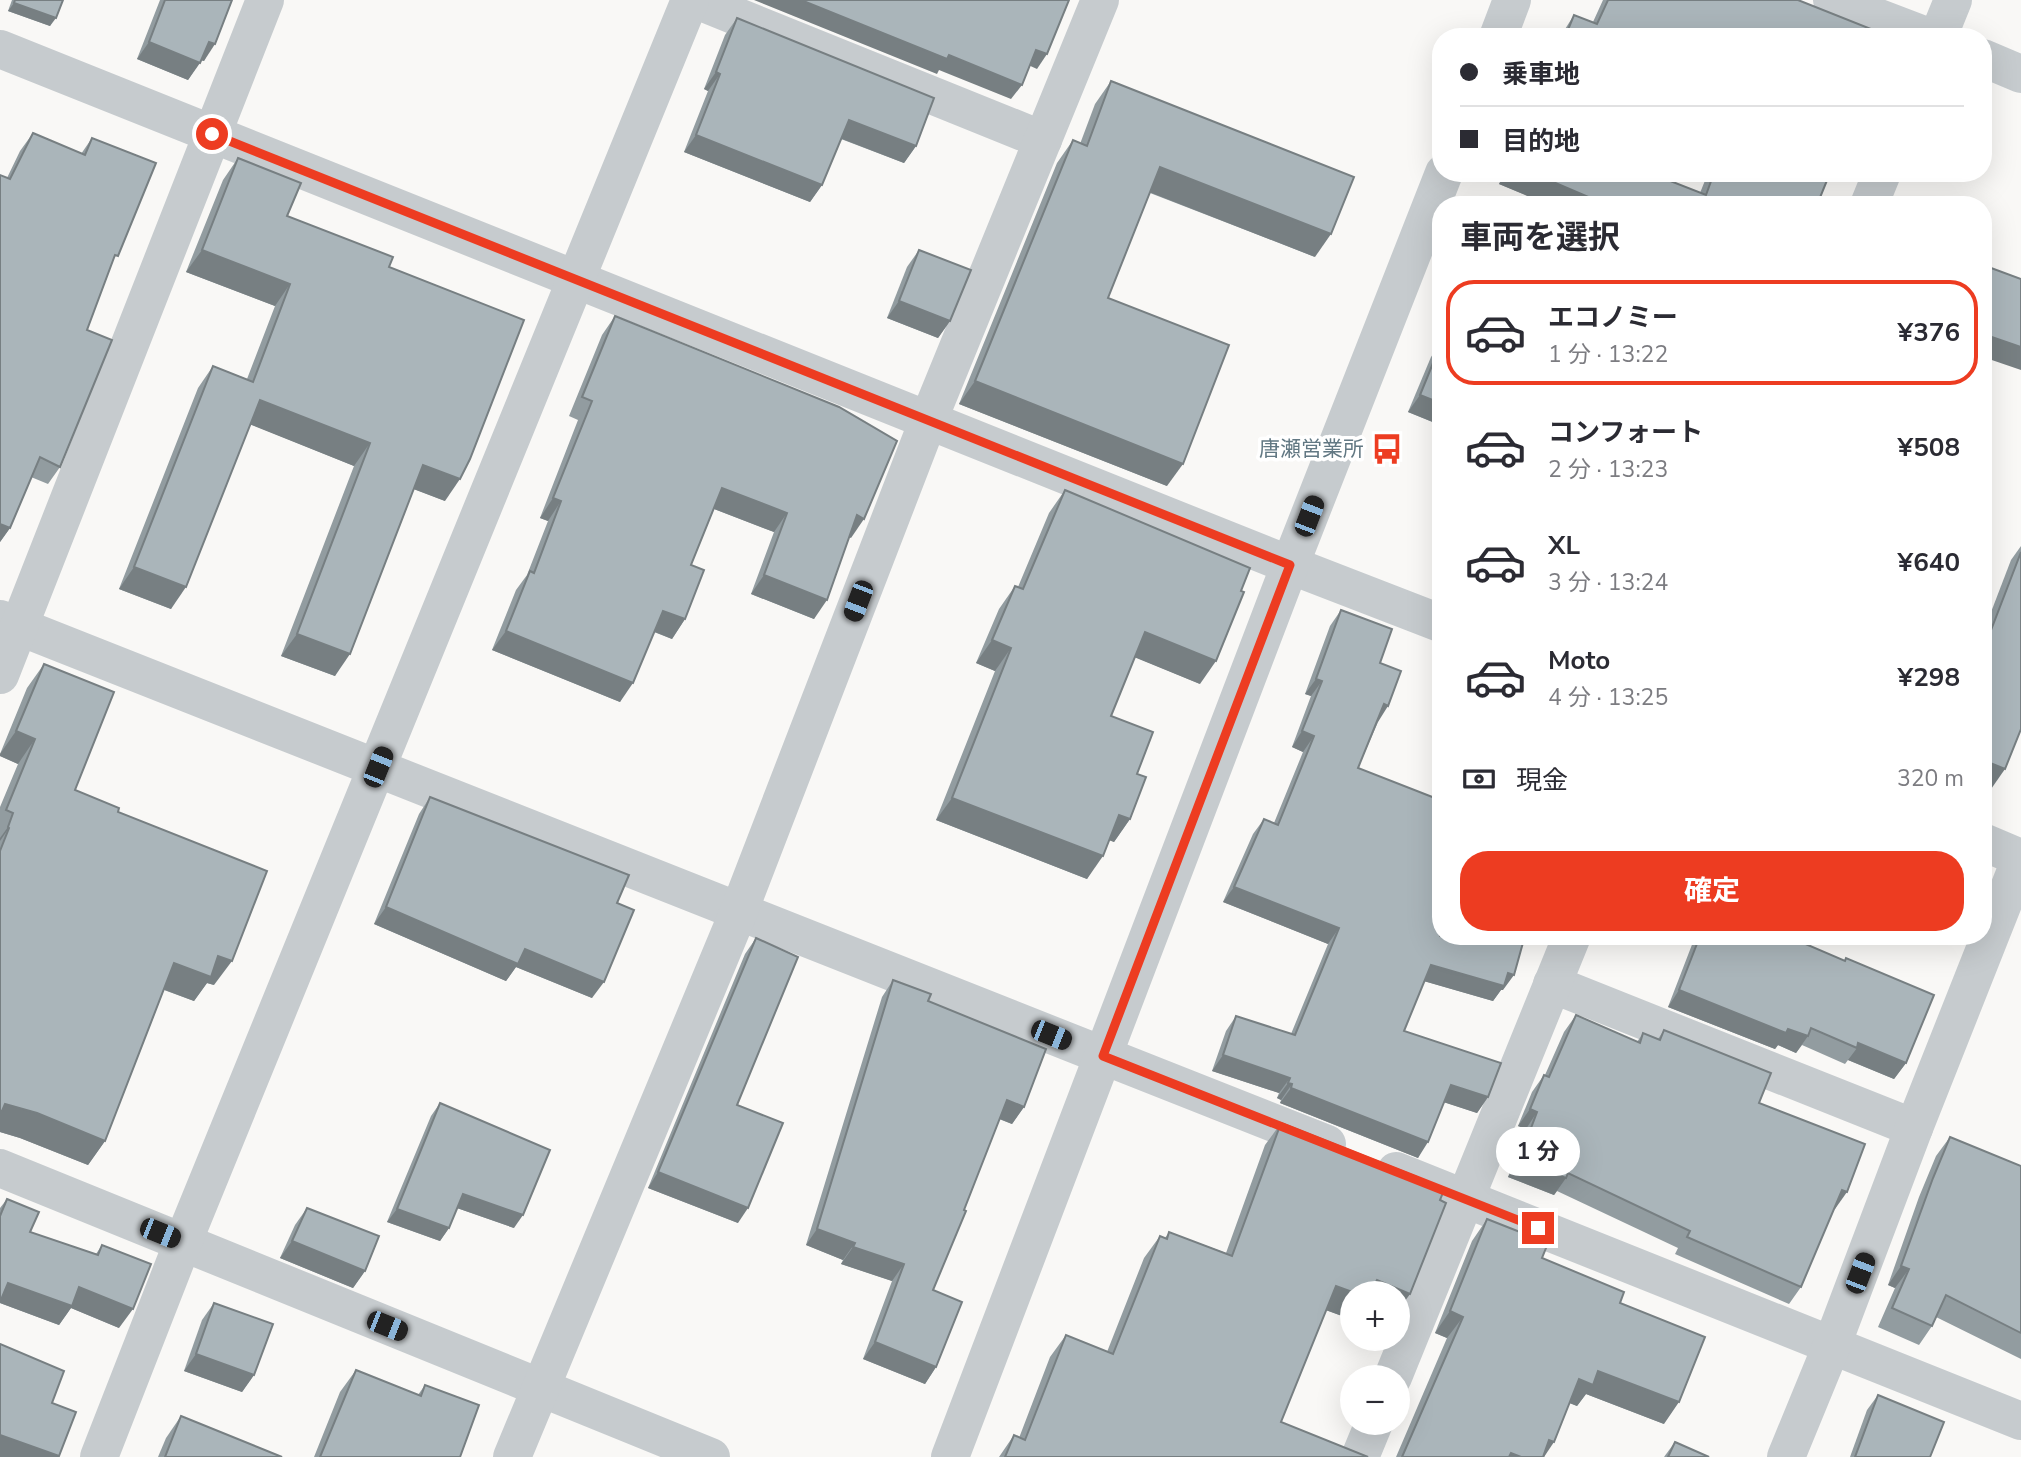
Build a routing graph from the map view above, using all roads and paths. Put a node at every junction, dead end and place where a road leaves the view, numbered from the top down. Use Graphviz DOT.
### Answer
graph roads {
  1 [pos="265,0"];
  2 [pos="690,0"];
  3 [pos="696,0"];
  4 [pos="1100,0"];
  5 [pos="1512,0"];
  6 [pos="1832,0"];
  7 [pos="1953,0"];
  8 [pos="1501,28"];
  9 [pos="1905,28"];
  10 [pos="1942,28"];
  11 [pos="0,49"];
  12 [pos="1992,62"];
  13 [pos="2021,74"];
  14 [pos="212,134"];
  15 [pos="1043,140"];
  16 [pos="1432,204"];
  17 [pos="577,280"];
  18 [pos="928,421"];
  19 [pos="1290,565"];
  20 [pos="1432,620"];
  21 [pos="10,622"];
  22 [pos="0,675"];
  23 [pos="378,767"];
  24 [pos="1992,846"];
  25 [pos="2021,858"];
  26 [pos="739,911"];
  27 [pos="1992,931"];
  28 [pos="1568,945"];
  29 [pos="1987,945"];
  30 [pos="1552,984"];
  31 [pos="1103,1056"];
  32 [pos="1914,1128"];
  33 [pos="0,1168"];
  34 [pos="1465,1199"];
  35 [pos="183,1242"];
  36 [pos="1832,1345"];
  37 [pos="1398,1365"];
  38 [pos="540,1389"];
  39 [pos="2021,1422"];
  40 [pos="1369,1435"];
  41 [pos="99,1457"];
  42 [pos="512,1457"];
  43 [pos="711,1457"];
  44 [pos="950,1457"];
  45 [pos="1360,1457"];
  46 [pos="1786,1457"];
  1 -- 14 [label="street"];
  2 -- 17 [label="street"];
  3 -- 15 [label="street"];
  4 -- 15 [label="street"];
  5 -- 8 [label="street"];
  6 -- 9 [label="street"];
  7 -- 10 [label="street"];
  11 -- 14 [label="street"];
  12 -- 13 [label="street"];
  14 -- 17 [label="street"];
  14 -- 21 [label="street"];
  15 -- 18 [label="street"];
  16 -- 19 [label="street"];
  17 -- 18 [label="street"];
  17 -- 23 [label="street"];
  18 -- 19 [label="street"];
  18 -- 26 [label="street"];
  19 -- 20 [label="street"];
  19 -- 31 [label="street"];
  21 -- 22 [label="street"];
  21 -- 23 [label="street"];
  23 -- 26 [label="street"];
  23 -- 35 [label="street"];
  24 -- 25 [label="street"];
  25 -- 27 [label="street"];
  26 -- 31 [label="street"];
  26 -- 38 [label="street"];
  28 -- 30 [label="street"];
  29 -- 32 [label="street"];
  30 -- 32 [label="street"];
  30 -- 34 [label="street"];
  31 -- 34 [label="street"];
  31 -- 44 [label="street"];
  32 -- 36 [label="street"];
  33 -- 35 [label="street"];
  34 -- 36 [label="street"];
  34 -- 37 [label="street"];
  35 -- 38 [label="street"];
  35 -- 41 [label="street"];
  36 -- 39 [label="street"];
  36 -- 46 [label="street"];
  38 -- 42 [label="street"];
  38 -- 43 [label="street"];
  40 -- 45 [label="street"];
}
